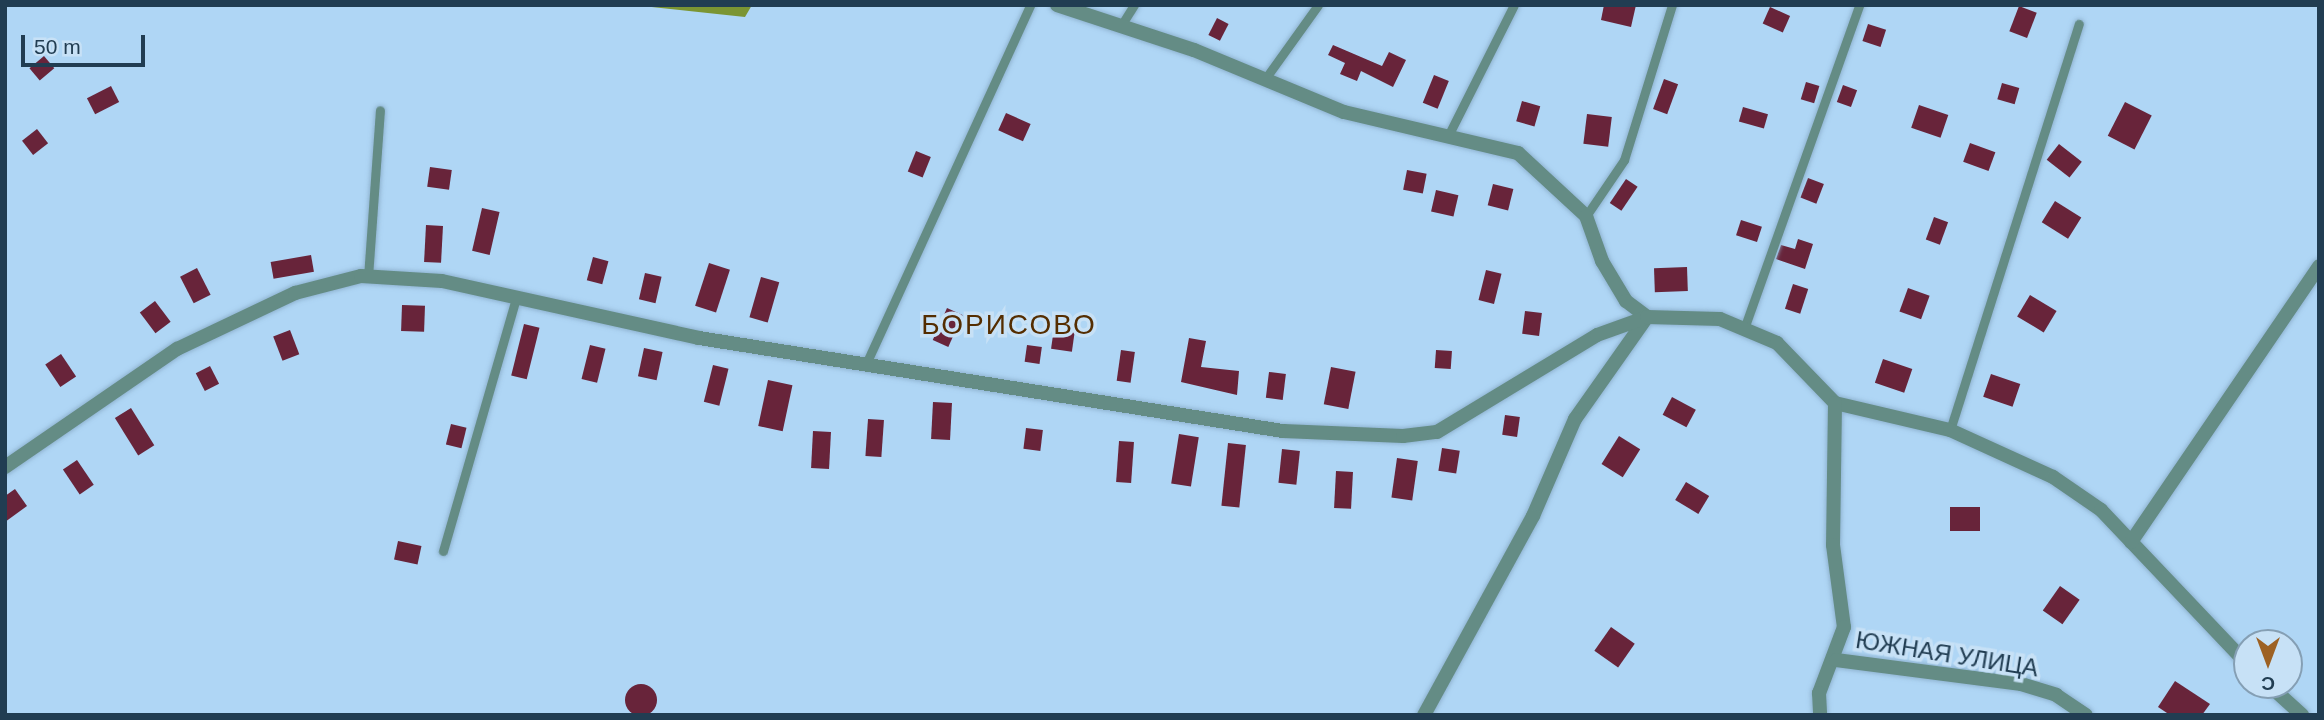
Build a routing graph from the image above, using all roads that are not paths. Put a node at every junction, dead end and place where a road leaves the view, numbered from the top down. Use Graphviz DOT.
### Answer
graph roads {
  1 [pos="1030,5"];
  2 [pos="1057,5"];
  3 [pos="1134,5"];
  4 [pos="1318,5"];
  5 [pos="1514,5"];
  6 [pos="1672,5"];
  7 [pos="1859,5"];
  8 [pos="1122,24"];
  9 [pos="2078,24"];
  10 [pos="1265,79"];
  11 [pos="380,110"];
  12 [pos="1449,134"];
  13 [pos="1587,216"];
  14 [pos="2319,266"];
  15 [pos="368,277"];
  16 [pos="516,298"];
  17 [pos="1647,317"];
  18 [pos="1745,326"];
  19 [pos="865,366"];
  20 [pos="1835,403"];
  21 [pos="1950,430"];
  22 [pos="5,467"];
  23 [pos="2131,542"];
  24 [pos="443,551"];
  25 [pos="2233,649"];
  26 [pos="1836,660"];
  27 [pos="2284,699"];
  28 [pos="1424,715"];
  29 [pos="1819,715"];
  30 [pos="2086,715"];
  31 [pos="2302,715"];
  1 -- 19 [label="lane"];
  2 -- 8 [label="street"];
  3 -- 8 [label="lane"];
  4 -- 10 [label="lane"];
  5 -- 12 [label="lane"];
  6 -- 13 [label="lane"];
  7 -- 18 [label="lane"];
  8 -- 10 [label="street"];
  9 -- 21 [label="lane"];
  10 -- 12 [label="street"];
  11 -- 15 [label="lane"];
  12 -- 13 [label="street"];
  13 -- 17 [label="street"];
  14 -- 23 [label="street"];
  15 -- 16 [label="street"];
  15 -- 22 [label="street"];
  16 -- 19 [label="street"];
  16 -- 24 [label="lane"];
  17 -- 18 [label="street"];
  17 -- 19 [label="street"];
  17 -- 28 [label="street"];
  18 -- 20 [label="street"];
  20 -- 21 [label="street"];
  20 -- 26 [label="street"];
  21 -- 23 [label="street"];
  23 -- 25 [label="street"];
  26 -- 29 [label="street"];
  26 -- 30 [label="street, ЮЖНАЯ УЛИЦА"];
  27 -- 31 [label="street"];
}
